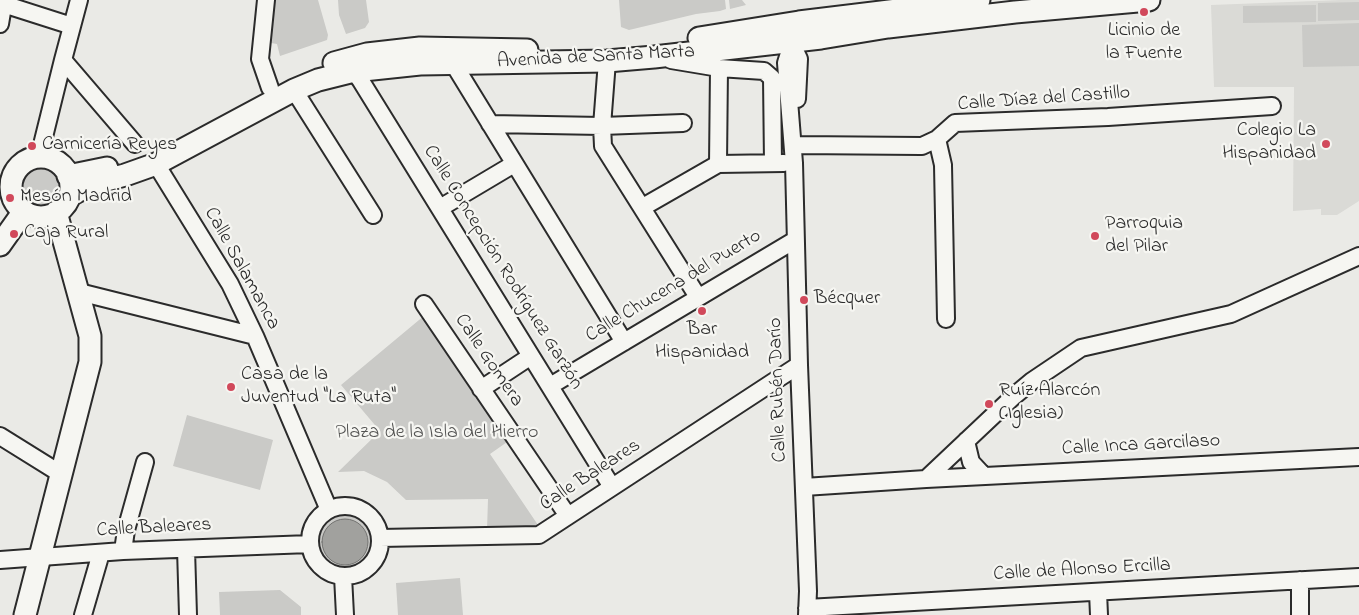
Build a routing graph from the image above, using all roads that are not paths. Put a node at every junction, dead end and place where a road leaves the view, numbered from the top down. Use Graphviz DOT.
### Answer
graph roads {
  1 [pos="79,0"];
  2 [pos="266,0"];
  3 [pos="978,0"];
  4 [pos="1149,0"];
  5 [pos="4,2"];
  6 [pos="0,24"];
  7 [pos="72,26"];
  8 [pos="791,42"];
  9 [pos="453,56"];
  10 [pos="607,56"];
  11 [pos="654,57"];
  12 [pos="62,60"];
  13 [pos="352,64"];
  14 [pos="719,68"];
  15 [pos="270,88"];
  16 [pos="294,90"];
  17 [pos="1272,106"];
  18 [pos="683,123"];
  19 [pos="490,124"];
  20 [pos="602,126"];
  21 [pos="937,139"];
  22 [pos="135,144"];
  23 [pos="795,145"];
  24 [pos="40,157"];
  25 [pos="794,163"];
  26 [pos="156,164"];
  27 [pos="514,164"];
  28 [pos="718,164"];
  29 [pos="773,164"];
  30 [pos="6,181"];
  31 [pos="69,186"];
  32 [pos="440,208"];
  33 [pos="642,208"];
  34 [pos="24,212"];
  35 [pos="56,212"];
  36 [pos="373,215"];
  37 [pos="795,240"];
  38 [pos="0,245"];
  39 [pos="1359,256"];
  40 [pos="79,292"];
  41 [pos="698,297"];
  42 [pos="424,304"];
  43 [pos="946,320"];
  44 [pos="255,336"];
  45 [pos="624,342"];
  46 [pos="531,356"];
  47 [pos="799,364"];
  48 [pos="550,386"];
  49 [pos="481,389"];
  50 [pos="0,436"];
  51 [pos="966,441"];
  52 [pos="1359,457"];
  53 [pos="145,462"];
  54 [pos="61,474"];
  55 [pos="984,476"];
  56 [pos="926,479"];
  57 [pos="612,488"];
  58 [pos="804,488"];
  59 [pos="329,510"];
  60 [pos="568,516"];
  61 [pos="380,538"];
  62 [pos="310,544"];
  63 [pos="186,549"];
  64 [pos="123,551"];
  65 [pos="102,553"];
  66 [pos="40,556"];
  67 [pos="0,560"];
  68 [pos="343,576"];
  69 [pos="1359,577"];
  70 [pos="1300,580"];
  71 [pos="1098,592"];
  72 [pos="967,607"];
  73 [pos="807,612"];
  74 [pos="25,615"];
  75 [pos="83,615"];
  76 [pos="188,615"];
  77 [pos="345,615"];
  78 [pos="1099,615"];
  79 [pos="1300,615"];
  1 -- 7 [label="street"];
  2 -- 15 [label="street"];
  3 -- 8 [label="main road, Avenida de Santa Marta"];
  4 -- 8 [label="main road, Avenida de Santa Marta"];
  5 -- 6 [label="street"];
  5 -- 7 [label="street"];
  7 -- 12 [label="street"];
  8 -- 10 [label="main road, Avenida de Santa Marta"];
  8 -- 11 [label="main road, Avenida de Santa Marta"];
  8 -- 23 [label="street, Calle Rubén Darío"];
  8 -- 25 [label="street, Calle Rubén Darío"];
  9 -- 10 [label="main road, Avenida de Santa Marta"];
  9 -- 13 [label="main road, Avenida de Santa Marta"];
  9 -- 19 [label="street"];
  10 -- 11 [label="main road, Avenida de Santa Marta"];
  10 -- 20 [label="street"];
  11 -- 14 [label="street"];
  12 -- 22 [label="street"];
  12 -- 24 [label="street"];
  13 -- 15 [label="main road, Avenida de Santa Marta"];
  13 -- 16 [label="main road, Avenida de Santa Marta"];
  13 -- 32 [label="street, Calle Concepción Rodríguez Garzón"];
  14 -- 28 [label="street"];
  14 -- 29 [label="street"];
  15 -- 31 [label="main road, Avenida de Santa Marta"];
  16 -- 26 [label="main road, Avenida de Santa Marta"];
  16 -- 36 [label="street"];
  17 -- 21 [label="street, Calle Díaz del Castillo"];
  18 -- 20 [label="street"];
  19 -- 20 [label="street"];
  19 -- 27 [label="street"];
  20 -- 33 [label="street"];
  21 -- 23 [label="street, Calle Díaz del Castillo"];
  21 -- 43 [label="street"];
  23 -- 25 [label="street, Calle Rubén Darío"];
  24 -- 30 [label="main road"];
  24 -- 31 [label="main road"];
  25 -- 29 [label="street"];
  25 -- 37 [label="street, Calle Rubén Darío"];
  26 -- 31 [label="main road, Avenida de Santa Marta"];
  26 -- 44 [label="street, Calle Salamanca"];
  27 -- 32 [label="street"];
  27 -- 45 [label="street"];
  28 -- 29 [label="street"];
  28 -- 33 [label="street"];
  30 -- 34 [label="main road"];
  31 -- 35 [label="main road"];
  32 -- 46 [label="street, Calle Concepción Rodríguez Garzón"];
  33 -- 41 [label="street"];
  34 -- 35 [label="main road"];
  34 -- 38 [label="main road"];
  35 -- 40 [label="main road"];
  37 -- 41 [label="street, Calle Chucena del Puerto"];
  37 -- 47 [label="street, Calle Rubén Darío"];
  39 -- 51 [label="street"];
  40 -- 44 [label="street"];
  40 -- 54 [label="main road"];
  41 -- 45 [label="street, Calle Chucena del Puerto"];
  42 -- 49 [label="street, Calle Gomera"];
  44 -- 59 [label="street, Calle Salamanca"];
  45 -- 48 [label="street, Calle Chucena del Puerto"];
  46 -- 48 [label="street, Calle Concepción Rodríguez Garzón"];
  46 -- 49 [label="street"];
  47 -- 57 [label="street, Calle Baleares"];
  47 -- 58 [label="street, Calle Rubén Darío"];
  48 -- 57 [label="street, Calle Concepción Rodríguez Garzón"];
  49 -- 60 [label="street, Calle Gomera"];
  50 -- 54 [label="street"];
  51 -- 55 [label="street"];
  51 -- 56 [label="street"];
  52 -- 55 [label="street, Calle Inca Garcilaso"];
  53 -- 64 [label="street"];
  54 -- 66 [label="main road"];
  55 -- 56 [label="street, Calle Inca Garcilaso"];
  56 -- 58 [label="street, Calle Inca Garcilaso"];
  57 -- 60 [label="street, Calle Baleares"];
  58 -- 73 [label="street, Calle Rubén Darío"];
  59 -- 61 [label="street"];
  59 -- 62 [label="street"];
  60 -- 61 [label="street, Calle Baleares"];
  61 -- 68 [label="street"];
  62 -- 63 [label="street, Calle Baleares"];
  62 -- 68 [label="street"];
  63 -- 64 [label="street, Calle Baleares"];
  63 -- 76 [label="street"];
  64 -- 65 [label="street, Calle Baleares"];
  65 -- 66 [label="street, Calle Baleares"];
  65 -- 75 [label="street"];
  66 -- 67 [label="street, Calle Baleares"];
  66 -- 74 [label="main road"];
  68 -- 77 [label="street"];
  69 -- 70 [label="street, Calle de Alonso Ercilla"];
  70 -- 71 [label="street, Calle de Alonso Ercilla"];
  70 -- 79 [label="street"];
  71 -- 72 [label="street, Calle de Alonso Ercilla"];
  71 -- 78 [label="street"];
  72 -- 73 [label="street, Calle de Alonso Ercilla"];
}
